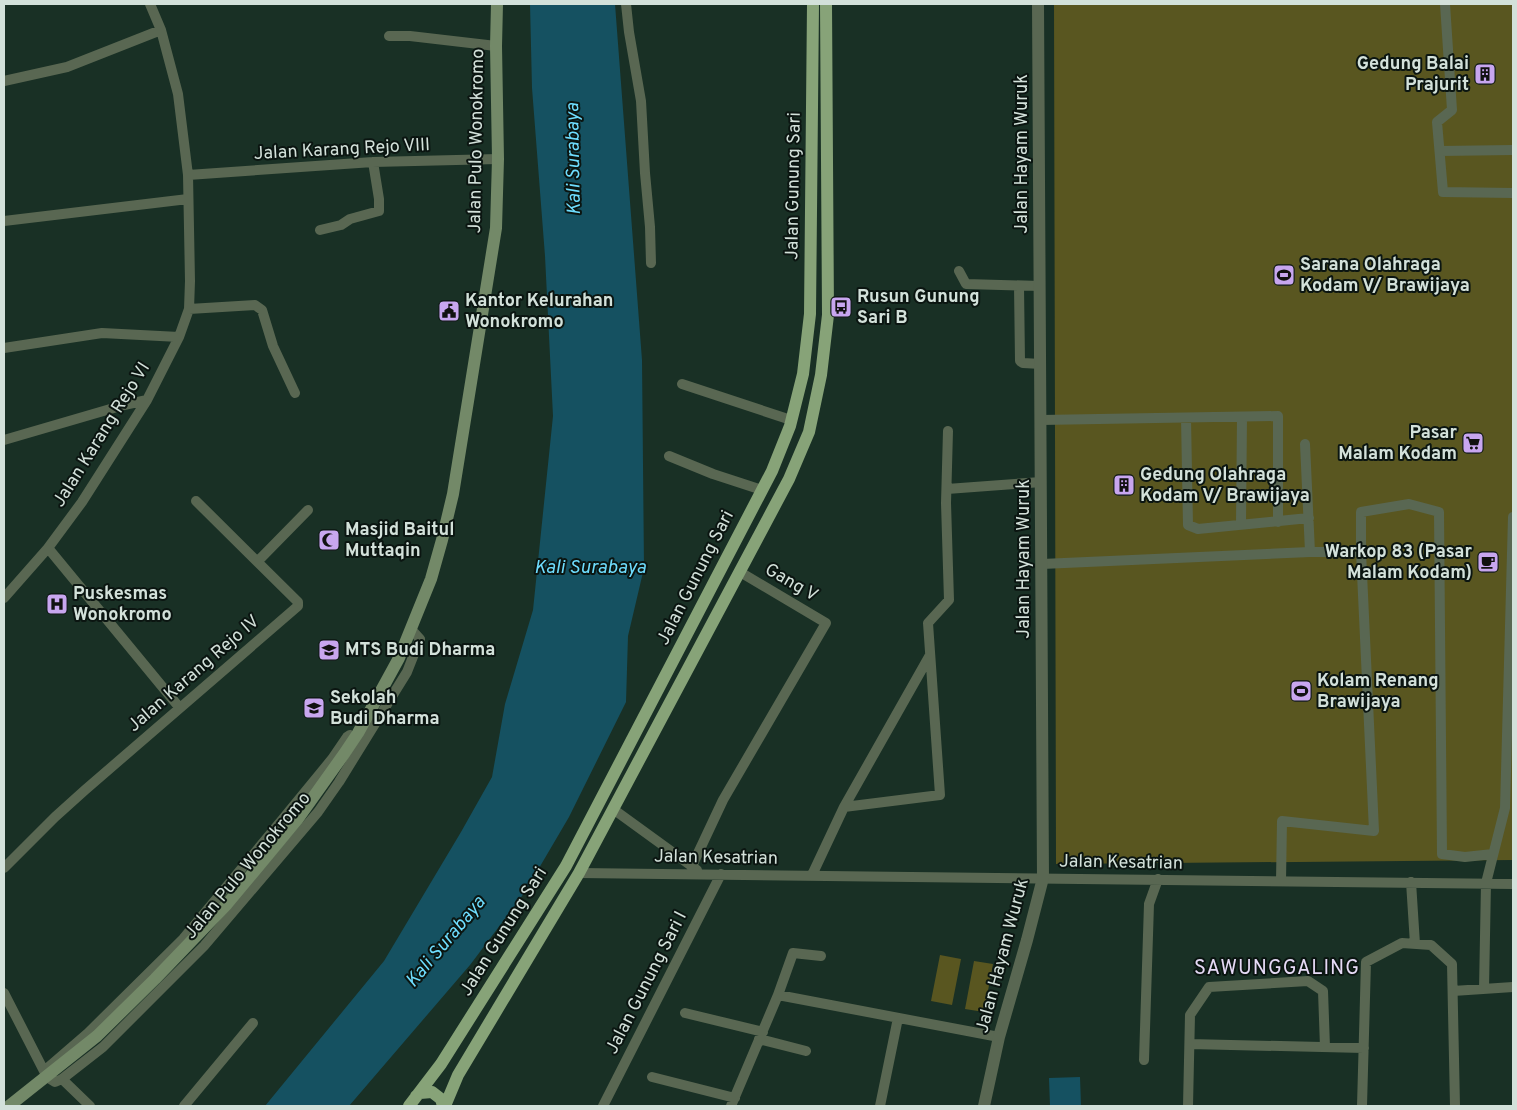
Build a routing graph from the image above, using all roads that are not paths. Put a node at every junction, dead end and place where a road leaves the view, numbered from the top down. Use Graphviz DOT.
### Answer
graph roads {
  1 [pos="150,4"];
  2 [pos="497,4"];
  3 [pos="626,4"];
  4 [pos="813,4"];
  5 [pos="826,4"];
  6 [pos="1038,4"];
  7 [pos="1445,4"];
  8 [pos="161,30"];
  9 [pos="389,36"];
  10 [pos="496,46"];
  11 [pos="4,81"];
  12 [pos="1513,150"];
  13 [pos="1440,151"];
  14 [pos="498,159"];
  15 [pos="373,162"];
  16 [pos="198,175"];
  17 [pos="1513,193"];
  18 [pos="188,199"];
  19 [pos="4,221"];
  20 [pos="320,230"];
  21 [pos="651,263"];
  22 [pos="811,270"];
  23 [pos="827,271"];
  24 [pos="959,271"];
  25 [pos="1019,286"];
  26 [pos="1040,286"];
  27 [pos="189,309"];
  28 [pos="179,337"];
  29 [pos="4,348"];
  30 [pos="1041,364"];
  31 [pos="682,384"];
  32 [pos="295,393"];
  33 [pos="147,400"];
  34 [pos="1242,417"];
  35 [pos="1186,418"];
  36 [pos="791,420"];
  37 [pos="1041,420"];
  38 [pos="948,431"];
  39 [pos="4,440"];
  40 [pos="1305,444"];
  41 [pos="669,456"];
  42 [pos="1041,482"];
  43 [pos="947,489"];
  44 [pos="762,490"];
  45 [pos="196,501"];
  46 [pos="308,510"];
  47 [pos="1513,517"];
  48 [pos="1308,518"];
  49 [pos="1278,522"];
  50 [pos="1241,524"];
  51 [pos="48,548"];
  52 [pos="1512,549"];
  53 [pos="1310,552"];
  54 [pos="1361,552"];
  55 [pos="258,560"];
  56 [pos="1042,564"];
  57 [pos="740,572"];
  58 [pos="4,598"];
  59 [pos="410,630"];
  60 [pos="930,655"];
  61 [pos="661,684"];
  62 [pos="676,692"];
  63 [pos="179,707"];
  64 [pos="350,735"];
  65 [pos="844,806"];
  66 [pos="1509,808"];
  67 [pos="613,809"];
  68 [pos="1493,854"];
  69 [pos="692,866"];
  70 [pos="4,868"];
  71 [pos="579,873"];
  72 [pos="702,874"];
  73 [pos="721,874"];
  74 [pos="812,875"];
  75 [pos="1043,878"];
  76 [pos="1158,879"];
  77 [pos="1281,881"];
  78 [pos="1411,882"];
  79 [pos="1486,883"];
  80 [pos="1513,884"];
  81 [pos="1415,944"];
  82 [pos="821,956"];
  83 [pos="1513,987"];
  84 [pos="1484,989"];
  85 [pos="1453,991"];
  86 [pos="4,993"];
  87 [pos="778,995"];
  88 [pos="685,1013"];
  89 [pos="898,1018"];
  90 [pos="253,1023"];
  91 [pos="761,1035"];
  92 [pos="999,1037"];
  93 [pos="1190,1044"];
  94 [pos="1325,1047"];
  95 [pos="1364,1048"];
  96 [pos="806,1051"];
  97 [pos="1144,1060"];
  98 [pos="441,1064"];
  99 [pos="45,1074"];
  100 [pos="458,1075"];
  101 [pos="652,1077"];
  102 [pos="62,1079"];
  103 [pos="413,1101"];
  104 [pos="733,1102"];
  105 [pos="9,1106"];
  106 [pos="90,1106"];
  107 [pos="184,1106"];
  108 [pos="444,1106"];
  109 [pos="603,1106"];
  110 [pos="880,1106"];
  111 [pos="984,1106"];
  112 [pos="1188,1106"];
  113 [pos="1362,1106"];
  114 [pos="1455,1106"];
  1 -- 8 [label="street, Jalan Karang Rejo VI"];
  2 -- 10 [label="main road, Jalan Pulo Wonokromo"];
  3 -- 21 [label="street"];
  4 -- 22 [label="main road, Jalan Gunung Sari"];
  5 -- 23 [label="main road, Jalan Gunung Sari"];
  6 -- 26 [label="street, Jalan Hayam Wuruk"];
  7 -- 13 [label="street"];
  8 -- 11 [label="street"];
  8 -- 16 [label="street, Jalan Karang Rejo VI"];
  9 -- 10 [label="street"];
  10 -- 14 [label="main road, Jalan Pulo Wonokromo"];
  12 -- 13 [label="street"];
  13 -- 17 [label="street"];
  14 -- 15 [label="street, Jalan Karang Rejo VIII"];
  14 -- 59 [label="main road, Jalan Pulo Wonokromo"];
  15 -- 16 [label="street, Jalan Karang Rejo VIII"];
  15 -- 20 [label="street"];
  16 -- 18 [label="street, Jalan Karang Rejo VI"];
  18 -- 19 [label="street"];
  18 -- 27 [label="street, Jalan Karang Rejo VI"];
  22 -- 23 [label="main road"];
  22 -- 36 [label="main road, Jalan Gunung Sari"];
  23 -- 57 [label="main road, Jalan Gunung Sari"];
  24 -- 25 [label="street"];
  25 -- 26 [label="street"];
  25 -- 30 [label="street"];
  26 -- 30 [label="street, Jalan Hayam Wuruk"];
  27 -- 28 [label="street, Jalan Karang Rejo VI"];
  27 -- 32 [label="street"];
  28 -- 29 [label="street, Jalan Karang Rejo VI"];
  28 -- 33 [label="street, Jalan Karang Rejo VI"];
  30 -- 37 [label="street, Jalan Hayam Wuruk"];
  31 -- 36 [label="street"];
  33 -- 39 [label="street"];
  33 -- 51 [label="street, Jalan Karang Rejo VI"];
  34 -- 35 [label="street"];
  34 -- 49 [label="street"];
  34 -- 50 [label="street"];
  35 -- 37 [label="street"];
  35 -- 50 [label="street"];
  36 -- 44 [label="main road, Jalan Gunung Sari"];
  37 -- 42 [label="street, Jalan Hayam Wuruk"];
  38 -- 43 [label="street"];
  40 -- 48 [label="street"];
  41 -- 44 [label="street"];
  42 -- 43 [label="street"];
  42 -- 56 [label="street, Jalan Hayam Wuruk"];
  43 -- 60 [label="street"];
  44 -- 61 [label="main road, Jalan Gunung Sari"];
  45 -- 55 [label="street, Jalan Karang Rejo IV"];
  46 -- 55 [label="street"];
  47 -- 52 [label="street"];
  48 -- 49 [label="street"];
  48 -- 53 [label="street"];
  49 -- 50 [label="street"];
  51 -- 58 [label="street, Jalan Karang Rejo VI"];
  51 -- 63 [label="street"];
  52 -- 66 [label="street"];
  53 -- 54 [label="street"];
  53 -- 56 [label="street"];
  54 -- 68 [label="street"];
  54 -- 77 [label="street"];
  55 -- 63 [label="street, Jalan Karang Rejo IV"];
  56 -- 75 [label="street, Jalan Hayam Wuruk"];
  57 -- 62 [label="main road, Jalan Gunung Sari"];
  57 -- 69 [label="street, Gang V"];
  59 -- 99 [label="main road, Jalan Pulo Wonokromo"];
  59 -- 102 [label="street, Jalan Pulo Wonokromo"];
  60 -- 65 [label="street"];
  60 -- 65 [label="street"];
  61 -- 62 [label="main road"];
  61 -- 98 [label="main road, Jalan Gunung Sari"];
  62 -- 67 [label="main road, Jalan Gunung Sari"];
  63 -- 70 [label="street, Jalan Karang Rejo IV"];
  64 -- 99 [label="street, Jalan Pulo Wonokromo"];
  65 -- 74 [label="street"];
  66 -- 68 [label="street"];
  67 -- 69 [label="street"];
  67 -- 71 [label="main road, Jalan Gunung Sari"];
  68 -- 79 [label="street"];
  69 -- 72 [label="street"];
  71 -- 72 [label="street, Jalan Kesatrian"];
  71 -- 100 [label="main road, Jalan Gunung Sari"];
  72 -- 73 [label="street, Jalan Kesatrian"];
  73 -- 74 [label="street, Jalan Kesatrian"];
  73 -- 109 [label="street, Jalan Gunung Sari I"];
  74 -- 75 [label="street, Jalan Kesatrian"];
  75 -- 76 [label="street, Jalan Kesatrian"];
  75 -- 92 [label="street, Jalan Hayam Wuruk"];
  76 -- 77 [label="street, Jalan Kesatrian"];
  76 -- 97 [label="street"];
  77 -- 78 [label="street, Jalan Kesatrian"];
  78 -- 79 [label="street, Jalan Kesatrian"];
  78 -- 81 [label="street"];
  79 -- 80 [label="street, Jalan Kesatrian"];
  79 -- 84 [label="street"];
  81 -- 85 [label="street"];
  81 -- 95 [label="street"];
  82 -- 87 [label="street"];
  83 -- 84 [label="street"];
  84 -- 85 [label="street"];
  85 -- 114 [label="street"];
  86 -- 99 [label="street"];
  87 -- 89 [label="street"];
  87 -- 91 [label="street"];
  88 -- 91 [label="street"];
  89 -- 92 [label="street"];
  89 -- 110 [label="street"];
  90 -- 107 [label="street"];
  91 -- 96 [label="street"];
  91 -- 104 [label="street"];
  92 -- 111 [label="street, Jalan Hayam Wuruk"];
  93 -- 94 [label="street"];
  93 -- 94 [label="street"];
  93 -- 112 [label="street"];
  94 -- 95 [label="street"];
  95 -- 113 [label="street"];
  98 -- 100 [label="main road"];
  98 -- 103 [label="main road, Jalan Gunung Sari"];
  99 -- 102 [label="street"];
  99 -- 105 [label="main road, Jalan Pulo Wonokromo"];
  100 -- 108 [label="main road, Jalan Gunung Sari"];
  101 -- 104 [label="street"];
  102 -- 106 [label="street"];
  103 -- 108 [label="main road"];
}
